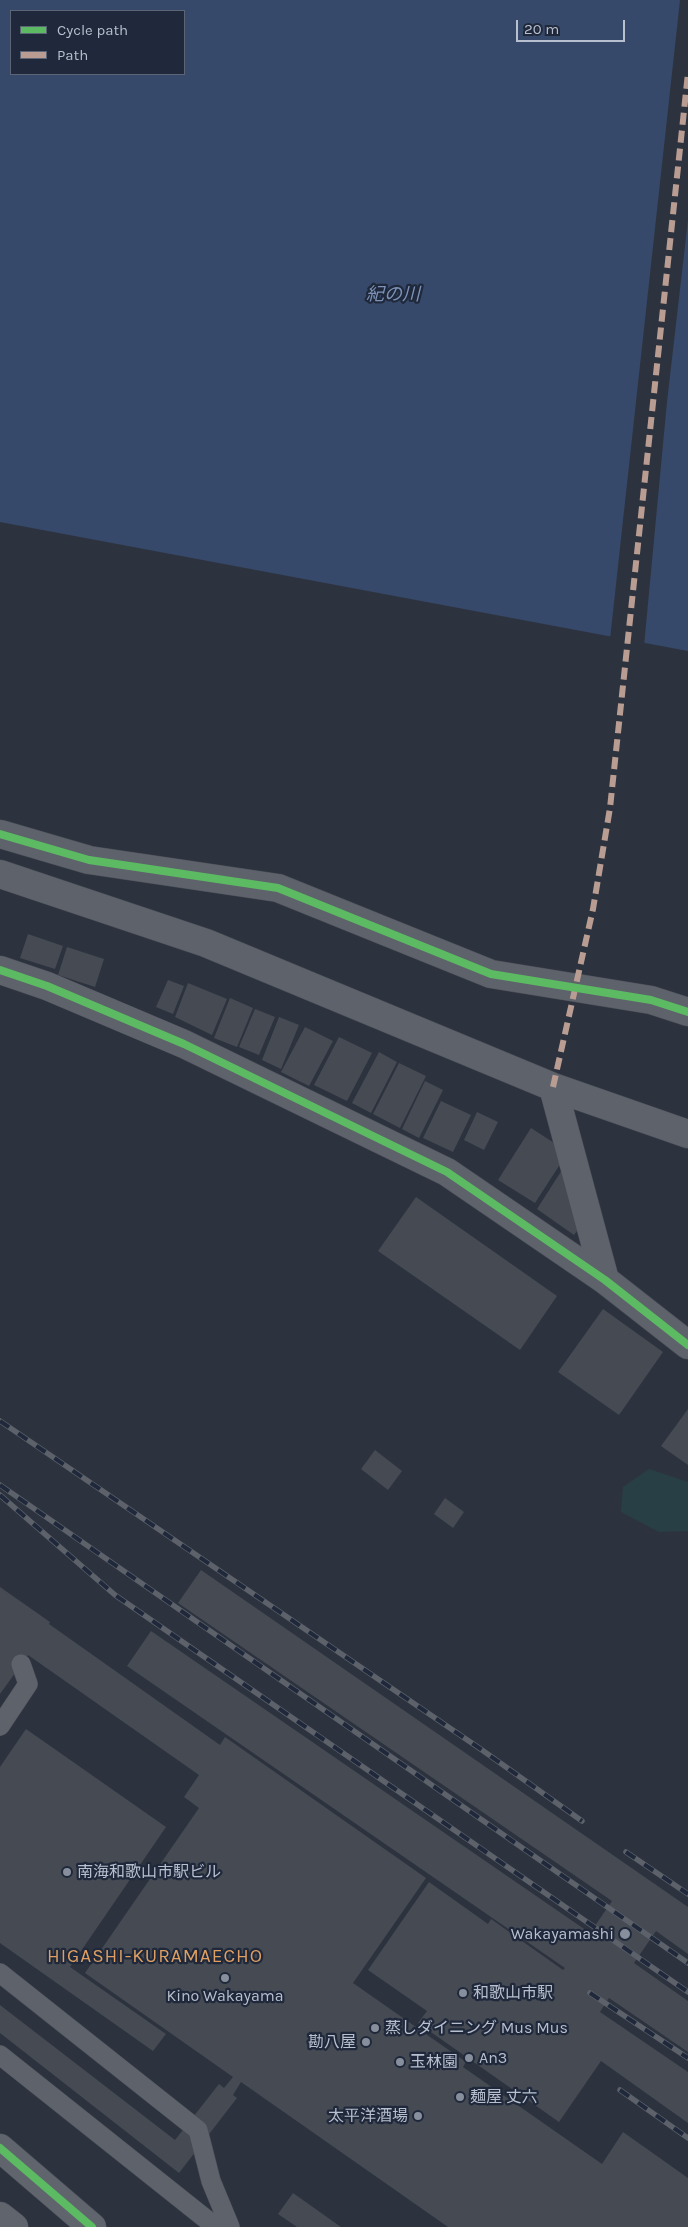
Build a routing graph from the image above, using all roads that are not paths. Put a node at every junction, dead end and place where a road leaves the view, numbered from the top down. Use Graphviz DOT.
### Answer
graph roads {
  1 [pos="0,834"];
  2 [pos="0,874"];
  3 [pos="0,970"];
  4 [pos="688,1012"];
  5 [pos="553,1087"];
  6 [pos="688,1134"];
  7 [pos="605,1280"];
  8 [pos="688,1345"];
  9 [pos="21,1664"];
  10 [pos="0,1726"];
  11 [pos="0,1973"];
  12 [pos="0,2055"];
  13 [pos="0,2148"];
  14 [pos="0,2216"];
  15 [pos="14,2227"];
  16 [pos="92,2227"];
  17 [pos="216,2227"];
  18 [pos="230,2227"];
  1 -- 4 [label="street"];
  2 -- 5 [label="street"];
  3 -- 7 [label="street"];
  5 -- 6 [label="street"];
  5 -- 7 [label="street"];
  7 -- 8 [label="street"];
  9 -- 10 [label="lane"];
  11 -- 18 [label="lane"];
  12 -- 17 [label="lane"];
  13 -- 16 [label="main road"];
  14 -- 15 [label="main road"];
}
